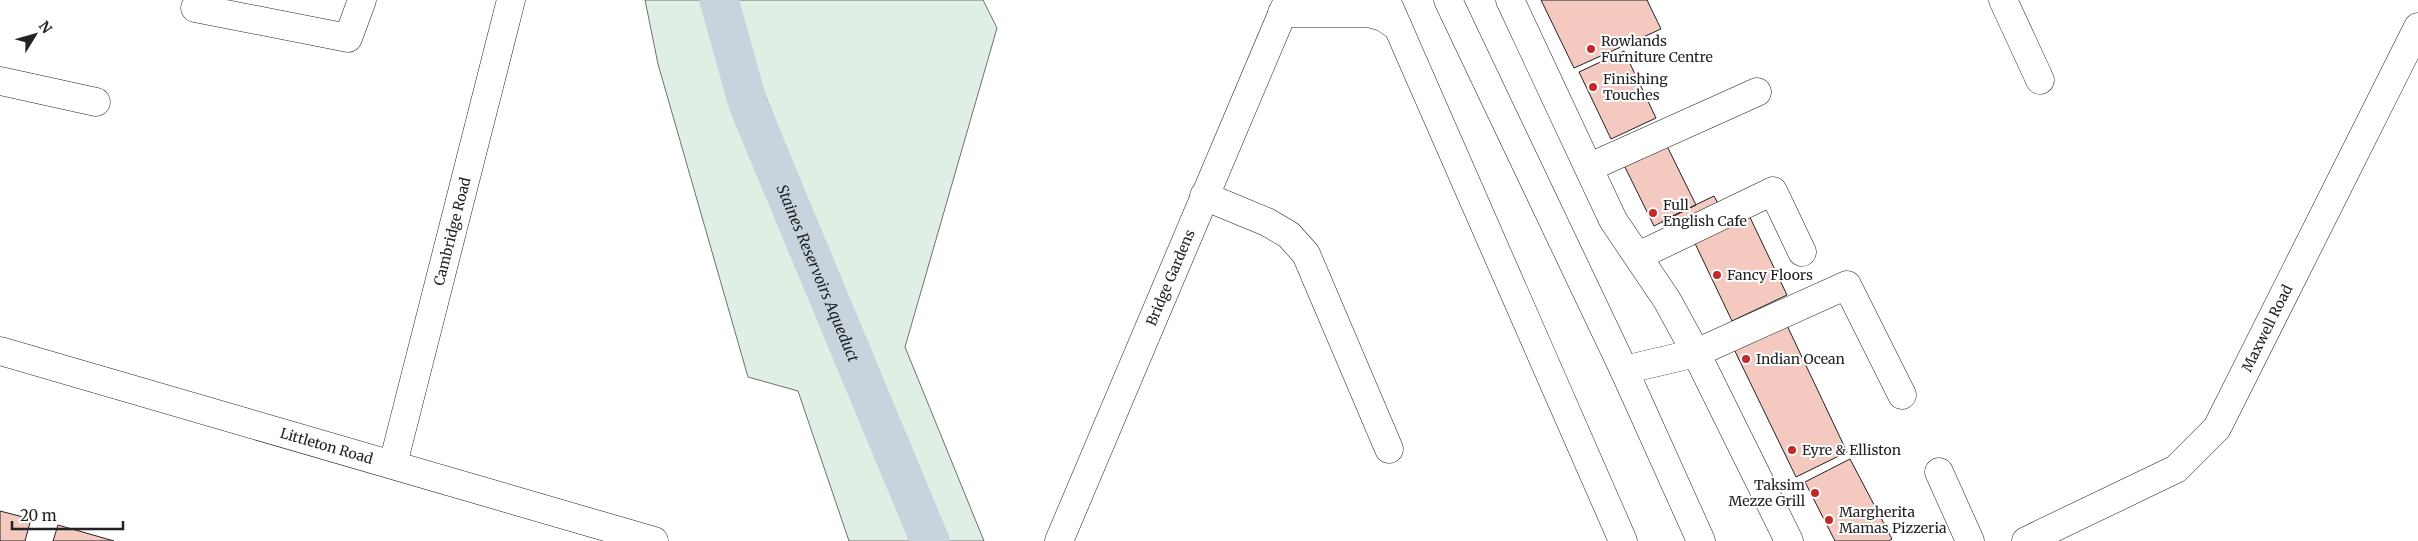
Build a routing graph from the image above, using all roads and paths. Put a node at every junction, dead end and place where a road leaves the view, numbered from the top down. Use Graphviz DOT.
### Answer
graph roads {
  1 [pos="362,0"];
  2 [pos="511,0"];
  3 [pos="1386,0"];
  4 [pos="1448,0"];
  5 [pos="1510,0"];
  6 [pos="2003,0"];
  7 [pos="1285,7"];
  8 [pos="195,8"];
  9 [pos="1398,27"];
  10 [pos="2418,27"];
  11 [pos="2040,80"];
  12 [pos="0,81"];
  13 [pos="1758,92"];
  14 [pos="96,102"];
  15 [pos="1590,167"];
  16 [pos="1204,196"];
  17 [pos="1802,252"];
  18 [pos="1638,256"];
  19 [pos="0,351"];
  20 [pos="1696,353"];
  21 [pos="1624,370"];
  22 [pos="1902,395"];
  23 [pos="1389,450"];
  24 [pos="393,464"];
  25 [pos="1939,472"];
  26 [pos="654,541"];
  27 [pos="1059,541"];
  28 [pos="1623,541"];
  29 [pos="1701,541"];
  30 [pos="1789,541"];
  31 [pos="1970,541"];
  32 [pos="2026,541"];
  1 -- 8 [label="main road"];
  2 -- 24 [label="main road, Cambridge Road"];
  3 -- 9 [label="main road"];
  4 -- 21 [label="main road"];
  5 -- 15 [label="main road"];
  6 -- 11 [label="main road"];
  7 -- 9 [label="main road, Bridge Gardens"];
  7 -- 16 [label="main road, Bridge Gardens"];
  9 -- 28 [label="main road"];
  10 -- 32 [label="main road, Maxwell Road"];
  12 -- 14 [label="main road"];
  13 -- 15 [label="main road"];
  15 -- 18 [label="main road"];
  16 -- 23 [label="main road"];
  16 -- 27 [label="main road, Bridge Gardens"];
  17 -- 18 [label="main road"];
  18 -- 20 [label="main road"];
  19 -- 24 [label="main road, Littleton Road"];
  20 -- 21 [label="main road"];
  20 -- 22 [label="main road"];
  20 -- 30 [label="main road"];
  21 -- 29 [label="main road"];
  24 -- 26 [label="main road, Littleton Road"];
  25 -- 31 [label="main road"];
}
